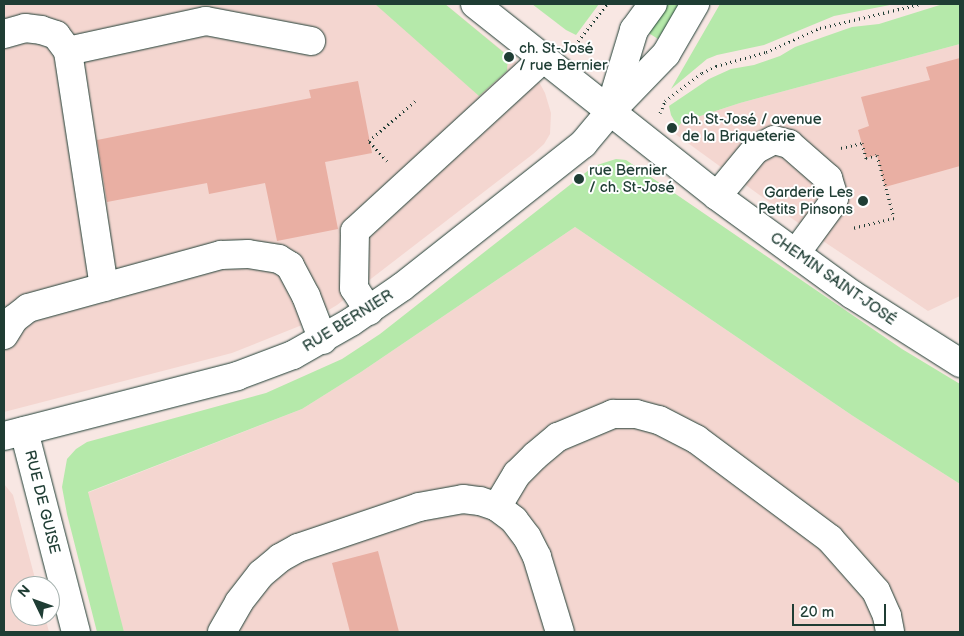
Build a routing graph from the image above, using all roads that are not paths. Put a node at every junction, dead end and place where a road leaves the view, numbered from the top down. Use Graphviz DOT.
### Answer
graph roads {
  1 [pos="475,4"];
  2 [pos="653,4"];
  3 [pos="695,4"];
  4 [pos="4,34"];
  5 [pos="311,41"];
  6 [pos="68,51"];
  7 [pos="543,59"];
  8 [pos="609,113"];
  9 [pos="717,196"];
  10 [pos="796,253"];
  11 [pos="104,287"];
  12 [pos="369,311"];
  13 [pos="7,321"];
  14 [pos="323,340"];
  15 [pos="960,363"];
  16 [pos="14,433"];
  17 [pos="497,507"];
  18 [pos="76,632"];
  19 [pos="222,632"];
  20 [pos="560,632"];
  21 [pos="890,632"];
  1 -- 7 [label="street, CHEMIN SAINT-JOSÉ"];
  2 -- 8 [label="street"];
  3 -- 8 [label="street, RUE BERNIER"];
  4 -- 6 [label="street"];
  5 -- 6 [label="street"];
  6 -- 11 [label="street"];
  7 -- 8 [label="street, CHEMIN SAINT-JOSÉ"];
  7 -- 12 [label="street"];
  8 -- 9 [label="street, CHEMIN SAINT-JOSÉ"];
  8 -- 12 [label="street, RUE BERNIER"];
  9 -- 10 [label="street, CHEMIN SAINT-JOSÉ"];
  9 -- 10 [label="street"];
  10 -- 15 [label="street, CHEMIN SAINT-JOSÉ"];
  11 -- 13 [label="street"];
  11 -- 14 [label="street"];
  12 -- 14 [label="street, RUE BERNIER"];
  14 -- 16 [label="street, RUE BERNIER"];
  16 -- 18 [label="street, RUE DE GUISE"];
  17 -- 19 [label="street"];
  17 -- 20 [label="street"];
  17 -- 21 [label="street"];
}
